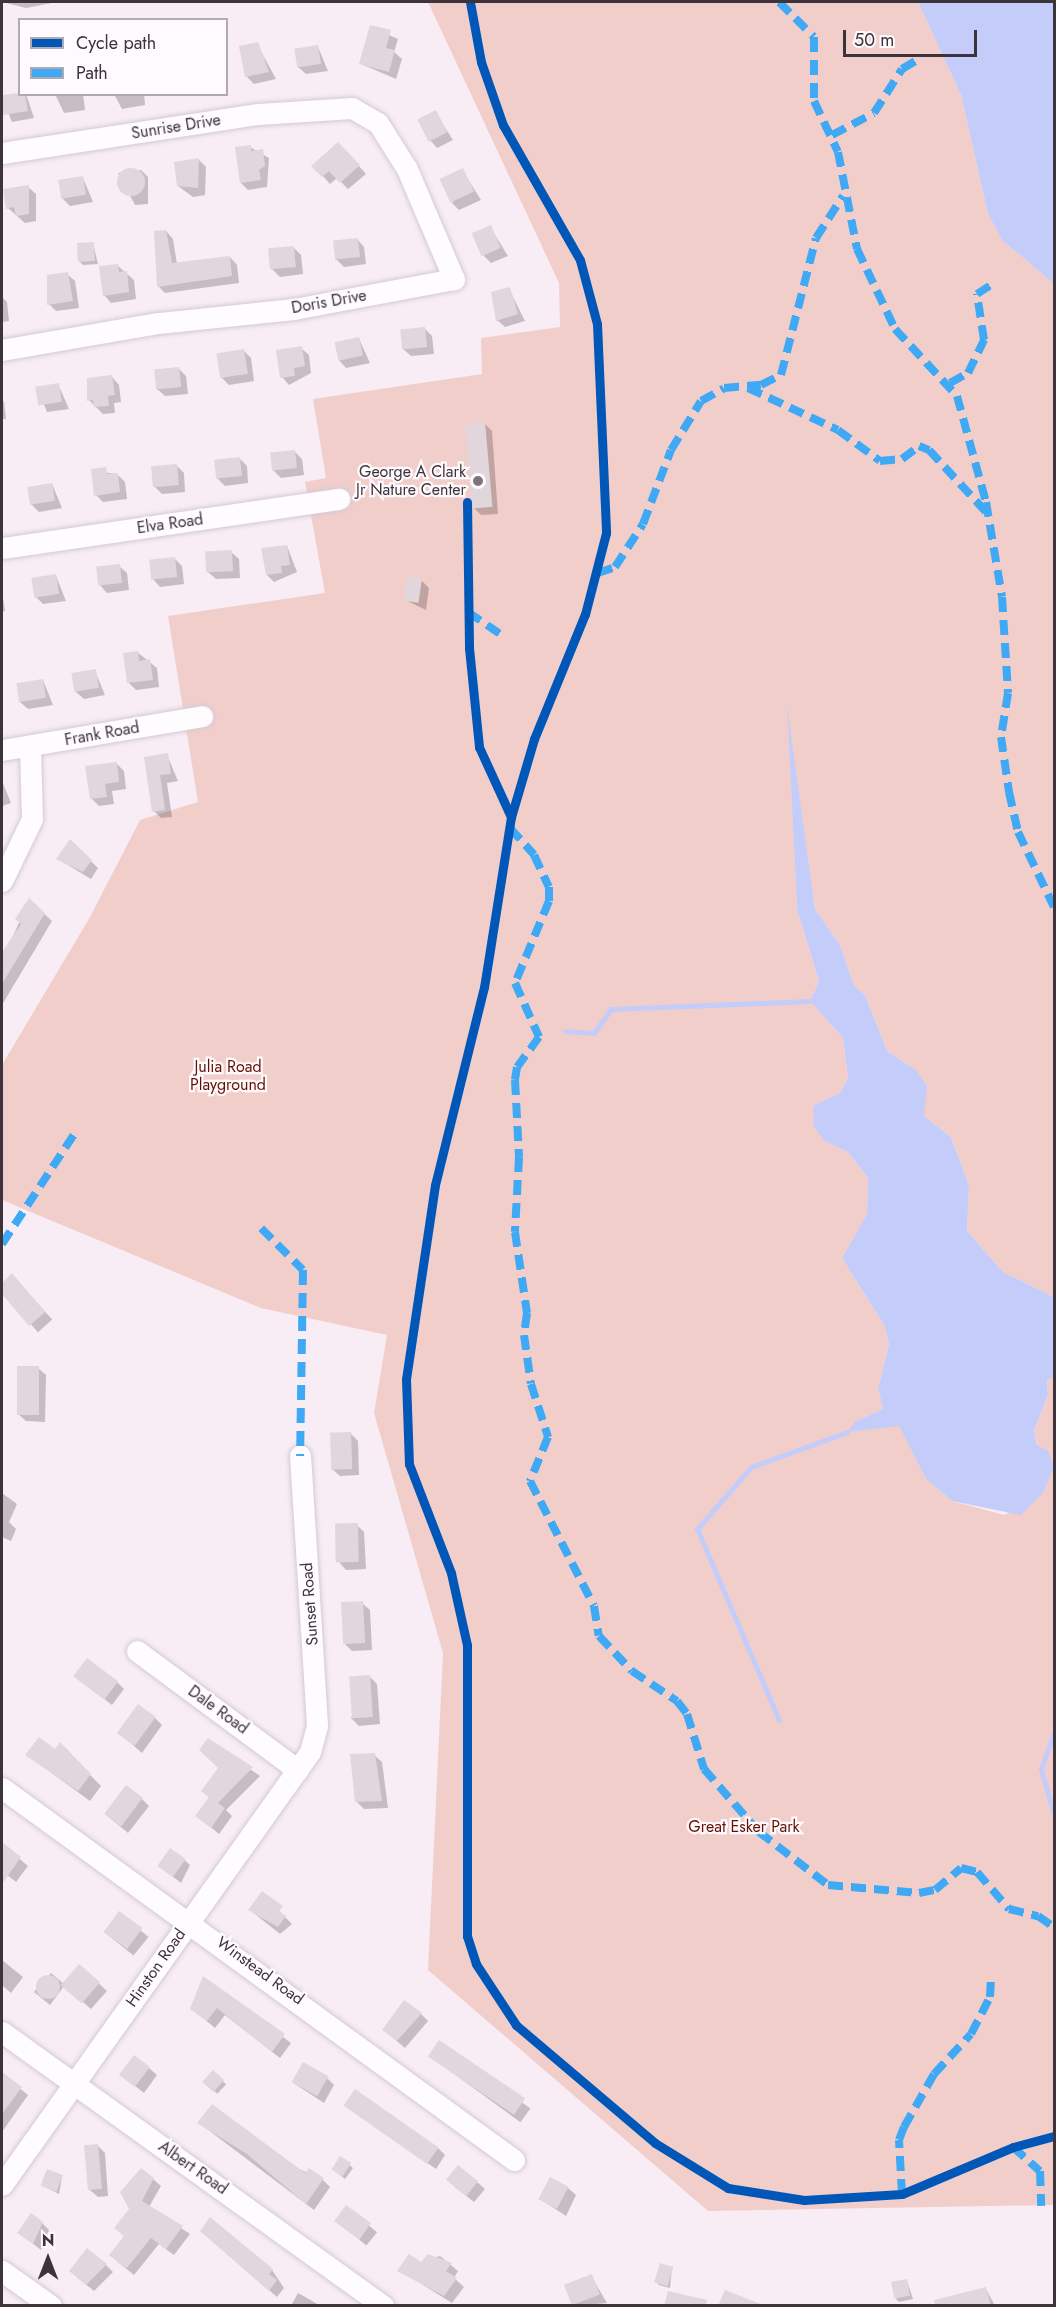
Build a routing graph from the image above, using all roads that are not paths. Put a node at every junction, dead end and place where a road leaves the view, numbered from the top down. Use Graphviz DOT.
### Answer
graph roads {
  1 [pos="352,108"];
  2 [pos="2,153"];
  3 [pos="2,350"];
  4 [pos="339,499"];
  5 [pos="2,548"];
  6 [pos="202,716"];
  7 [pos="30,746"];
  8 [pos="2,750"];
  9 [pos="2,881"];
  10 [pos="300,1456"];
  11 [pos="137,1651"];
  12 [pos="310,1752"];
  13 [pos="298,1770"];
  14 [pos="2,1788"];
  15 [pos="190,1920"];
  16 [pos="2,2032"];
  17 [pos="75,2084"];
  18 [pos="514,2160"];
  19 [pos="2,2185"];
  20 [pos="2,2271"];
  21 [pos="51,2306"];
  22 [pos="384,2306"];
  1 -- 2 [label="street, Sunrise Drive"];
  1 -- 3 [label="street, Doris Drive"];
  4 -- 5 [label="street, Elva Road"];
  6 -- 7 [label="street, Frank Road"];
  7 -- 8 [label="street, Frank Road"];
  7 -- 9 [label="street"];
  10 -- 12 [label="street, Sunset Road"];
  11 -- 13 [label="street, Dale Road"];
  12 -- 13 [label="street, Hinston Road"];
  13 -- 15 [label="street, Hinston Road"];
  14 -- 15 [label="street, Winstead Road"];
  15 -- 17 [label="street, Hinston Road"];
  15 -- 18 [label="street, Winstead Road"];
  16 -- 17 [label="street, Albert Road"];
  17 -- 19 [label="street, Hinston Road"];
  17 -- 22 [label="street, Albert Road"];
  20 -- 21 [label="street"];
}
